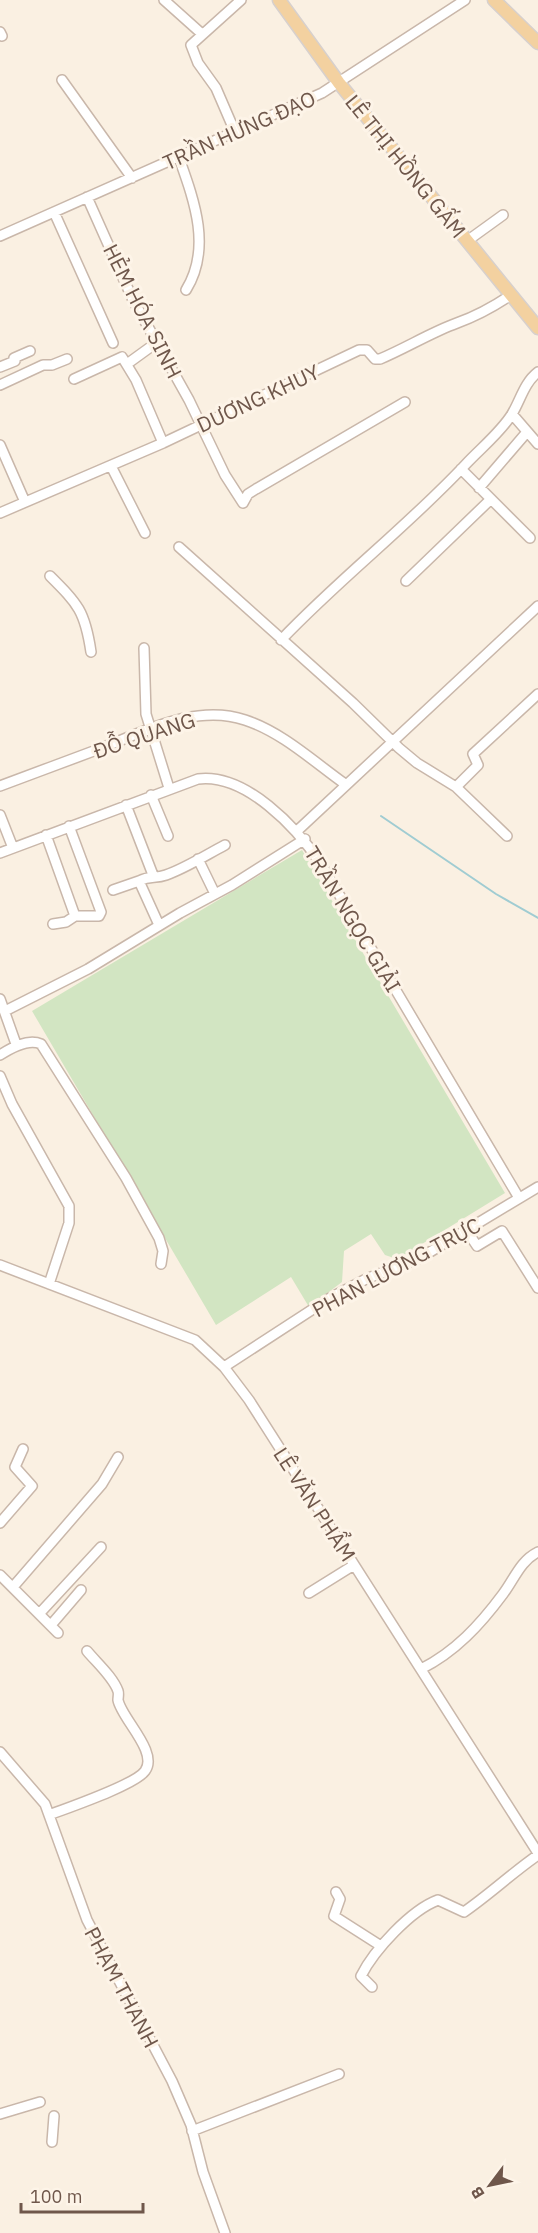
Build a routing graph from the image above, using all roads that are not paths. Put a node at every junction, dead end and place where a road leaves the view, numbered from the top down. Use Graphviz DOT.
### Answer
graph roads {
  1 [pos="164,0"];
  2 [pos="241,0"];
  3 [pos="279,0"];
  4 [pos="465,0"];
  5 [pos="494,0"];
  6 [pos="202,34"];
  7 [pos="538,43"];
  8 [pos="62,80"];
  9 [pos="339,83"];
  10 [pos="236,132"];
  11 [pos="179,158"];
  12 [pos="132,178"];
  13 [pos="87,197"];
  14 [pos="54,212"];
  15 [pos="502,215"];
  16 [pos="0,236"];
  17 [pos="467,241"];
  18 [pos="186,290"];
  19 [pos="511,295"];
  20 [pos="538,328"];
  21 [pos="113,343"];
  22 [pos="156,343"];
  23 [pos="30,351"];
  24 [pos="67,359"];
  25 [pos="127,364"];
  26 [pos="0,367"];
  27 [pos="538,372"];
  28 [pos="74,379"];
  29 [pos="0,385"];
  30 [pos="405,402"];
  31 [pos="512,414"];
  32 [pos="201,424"];
  33 [pos="527,432"];
  34 [pos="163,443"];
  35 [pos="538,444"];
  36 [pos="0,445"];
  37 [pos="111,466"];
  38 [pos="461,469"];
  39 [pos="479,488"];
  40 [pos="491,499"];
  41 [pos="25,502"];
  42 [pos="0,513"];
  43 [pos="145,533"];
  44 [pos="530,538"];
  45 [pos="179,547"];
  46 [pos="50,576"];
  47 [pos="406,581"];
  48 [pos="538,606"];
  49 [pos="281,640"];
  50 [pos="144,648"];
  51 [pos="91,652"];
  52 [pos="538,694"];
  53 [pos="149,730"];
  54 [pos="392,741"];
  55 [pos="345,784"];
  56 [pos="0,786"];
  57 [pos="456,787"];
  58 [pos="168,788"];
  59 [pos="151,795"];
  60 [pos="126,805"];
  61 [pos="0,815"];
  62 [pos="69,826"];
  63 [pos="297,831"];
  64 [pos="46,835"];
  65 [pos="168,836"];
  66 [pos="507,836"];
  67 [pos="305,839"];
  68 [pos="225,844"];
  69 [pos="13,848"];
  70 [pos="0,853"];
  71 [pos="198,859"];
  72 [pos="153,875"];
  73 [pos="139,881"];
  74 [pos="113,890"];
  75 [pos="215,894"];
  76 [pos="75,916"];
  77 [pos="52,924"];
  78 [pos="159,926"];
  79 [pos="0,999"];
  80 [pos="5,1011"];
  81 [pos="16,1044"];
  82 [pos="0,1055"];
  83 [pos="0,1076"];
  84 [pos="538,1187"];
  85 [pos="519,1198"];
  86 [pos="467,1231"];
  87 [pos="161,1264"];
  88 [pos="0,1265"];
  89 [pos="49,1284"];
  90 [pos="538,1288"];
  91 [pos="224,1367"];
  92 [pos="22,1449"];
  93 [pos="118,1457"];
  94 [pos="0,1523"];
  95 [pos="101,1547"];
  96 [pos="538,1551"];
  97 [pos="354,1565"];
  98 [pos="0,1575"];
  99 [pos="13,1587"];
  100 [pos="81,1590"];
  101 [pos="309,1593"];
  102 [pos="39,1614"];
  103 [pos="51,1625"];
  104 [pos="58,1633"];
  105 [pos="87,1651"];
  106 [pos="421,1669"];
  107 [pos="0,1752"];
  108 [pos="49,1815"];
  109 [pos="538,1854"];
  110 [pos="336,1892"];
  111 [pos="381,1946"];
  112 [pos="372,1987"];
  113 [pos="339,2074"];
  114 [pos="40,2102"];
  115 [pos="0,2114"];
  116 [pos="54,2116"];
  117 [pos="192,2131"];
  118 [pos="52,2142"];
  119 [pos="225,2233"];
  1 -- 6 [label="street"];
  2 -- 6 [label="street"];
  3 -- 9 [label="main road, LÊ THỊ HỒNG GẤM"];
  4 -- 9 [label="street, TRẦN HƯNG ĐẠO"];
  5 -- 7 [label="main road"];
  6 -- 10 [label="street"];
  8 -- 12 [label="street"];
  9 -- 10 [label="street, TRẦN HƯNG ĐẠO"];
  9 -- 17 [label="main road, LÊ THỊ HỒNG GẤM"];
  10 -- 11 [label="street, TRẦN HƯNG ĐẠO"];
  11 -- 12 [label="street, TRẦN HƯNG ĐẠO"];
  11 -- 18 [label="street"];
  12 -- 13 [label="street, TRẦN HƯNG ĐẠO"];
  13 -- 14 [label="street, TRẦN HƯNG ĐẠO"];
  13 -- 22 [label="street, HẺM HÓA SINH"];
  14 -- 16 [label="street, TRẦN HƯNG ĐẠO"];
  14 -- 21 [label="street"];
  15 -- 17 [label="street"];
  17 -- 19 [label="main road, LÊ THỊ HỒNG GẤM"];
  19 -- 20 [label="main road, LÊ THỊ HỒNG GẤM"];
  19 -- 32 [label="street, DƯƠNG KHUY"];
  22 -- 25 [label="street"];
  22 -- 32 [label="street, HẺM HÓA SINH"];
  23 -- 26 [label="street"];
  24 -- 29 [label="street"];
  25 -- 28 [label="street"];
  25 -- 34 [label="street"];
  27 -- 31 [label="street"];
  30 -- 32 [label="street, HẺM HÓA SINH"];
  31 -- 33 [label="street"];
  31 -- 38 [label="street"];
  32 -- 34 [label="street, DƯƠNG KHUY"];
  33 -- 35 [label="street"];
  33 -- 39 [label="street"];
  34 -- 37 [label="street, DƯƠNG KHUY"];
  36 -- 41 [label="street"];
  37 -- 41 [label="street, DƯƠNG KHUY"];
  37 -- 43 [label="street"];
  38 -- 39 [label="street"];
  38 -- 49 [label="street"];
  39 -- 40 [label="street"];
  40 -- 44 [label="street"];
  40 -- 47 [label="street"];
  41 -- 42 [label="street, DƯƠNG KHUY"];
  45 -- 49 [label="street"];
  46 -- 51 [label="street"];
  48 -- 54 [label="street"];
  49 -- 54 [label="street"];
  50 -- 53 [label="street"];
  52 -- 57 [label="street"];
  53 -- 55 [label="street, ĐỖ QUANG"];
  53 -- 56 [label="street, ĐỖ QUANG"];
  53 -- 58 [label="street"];
  54 -- 55 [label="street"];
  54 -- 57 [label="street"];
  55 -- 63 [label="street"];
  57 -- 66 [label="street"];
  58 -- 59 [label="street, TRẦN NGỌC GIẢI"];
  58 -- 63 [label="street, TRẦN NGỌC GIẢI"];
  59 -- 60 [label="street, TRẦN NGỌC GIẢI"];
  59 -- 65 [label="street"];
  60 -- 62 [label="street, TRẦN NGỌC GIẢI"];
  60 -- 72 [label="street"];
  61 -- 69 [label="street"];
  62 -- 64 [label="street, TRẦN NGỌC GIẢI"];
  62 -- 76 [label="street"];
  63 -- 67 [label="street, TRẦN NGỌC GIẢI"];
  64 -- 69 [label="street, TRẦN NGỌC GIẢI"];
  64 -- 76 [label="street"];
  67 -- 75 [label="street"];
  67 -- 85 [label="street, TRẦN NGỌC GIẢI"];
  68 -- 71 [label="street"];
  69 -- 70 [label="street, TRẦN NGỌC GIẢI"];
  71 -- 72 [label="street"];
  71 -- 75 [label="street"];
  72 -- 73 [label="street"];
  73 -- 74 [label="street"];
  73 -- 78 [label="street"];
  75 -- 78 [label="street"];
  76 -- 77 [label="street"];
  78 -- 80 [label="street"];
  79 -- 80 [label="street"];
  80 -- 81 [label="street"];
  81 -- 82 [label="street"];
  81 -- 87 [label="street"];
  83 -- 89 [label="street"];
  84 -- 85 [label="street, PHAN LƯƠNG TRỰC"];
  85 -- 86 [label="street, PHAN LƯƠNG TRỰC"];
  86 -- 90 [label="street"];
  86 -- 91 [label="street, PHAN LƯƠNG TRỰC"];
  88 -- 89 [label="street, LÊ VĂN PHẨM"];
  89 -- 91 [label="street, LÊ VĂN PHẨM"];
  91 -- 97 [label="street, LÊ VĂN PHẨM"];
  92 -- 94 [label="street"];
  93 -- 99 [label="street"];
  95 -- 102 [label="street"];
  96 -- 106 [label="street"];
  97 -- 101 [label="street"];
  97 -- 106 [label="street, LÊ VĂN PHẨM"];
  98 -- 99 [label="street"];
  99 -- 102 [label="street"];
  100 -- 103 [label="street"];
  102 -- 103 [label="street"];
  103 -- 104 [label="street"];
  105 -- 108 [label="street"];
  106 -- 109 [label="street, LÊ VĂN PHẨM"];
  107 -- 108 [label="street, PHẠM THANH"];
  108 -- 117 [label="street, PHẠM THANH"];
  109 -- 111 [label="street"];
  110 -- 111 [label="street"];
  111 -- 112 [label="street"];
  113 -- 117 [label="street"];
  114 -- 115 [label="street"];
  116 -- 118 [label="street"];
  117 -- 119 [label="street, PHẠM THANH"];
}
